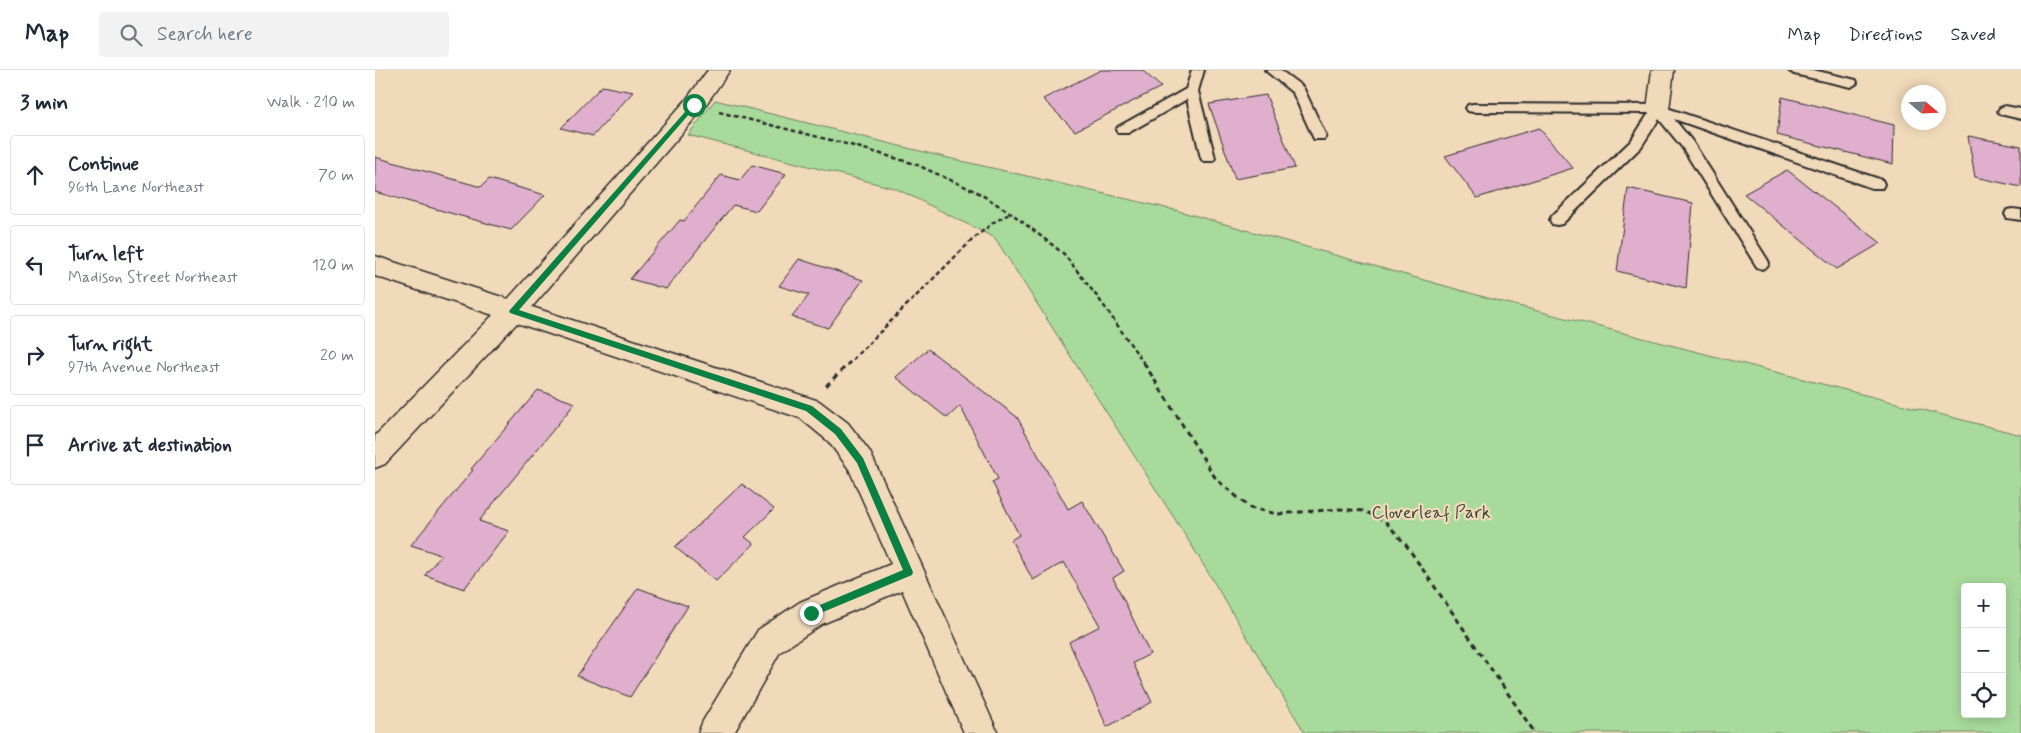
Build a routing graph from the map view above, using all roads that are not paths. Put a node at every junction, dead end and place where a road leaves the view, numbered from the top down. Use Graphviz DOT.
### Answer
graph roads {
  1 [pos="719,70"];
  2 [pos="1198,70"];
  3 [pos="1271,70"];
  4 [pos="1663,70"];
  5 [pos="1794,70"];
  6 [pos="1851,83"];
  7 [pos="1193,91"];
  8 [pos="1473,108"];
  9 [pos="1658,109"];
  10 [pos="2005,111"];
  11 [pos="2021,114"];
  12 [pos="1123,130"];
  13 [pos="1319,136"];
  14 [pos="1207,158"];
  15 [pos="1877,184"];
  16 [pos="1557,220"];
  17 [pos="1762,263"];
  18 [pos="375,266"];
  19 [pos="513,311"];
  20 [pos="375,455"];
  21 [pos="908,572"];
  22 [pos="715,733"];
  23 [pos="981,733"];
  1 -- 19 [label="street"];
  2 -- 7 [label="lane"];
  3 -- 13 [label="lane"];
  4 -- 9 [label="street"];
  5 -- 6 [label="lane"];
  7 -- 12 [label="lane"];
  7 -- 14 [label="lane"];
  8 -- 9 [label="lane"];
  9 -- 15 [label="lane"];
  9 -- 16 [label="lane"];
  9 -- 17 [label="lane"];
  10 -- 11 [label="lane"];
  18 -- 19 [label="street"];
  19 -- 20 [label="street"];
  19 -- 21 [label="street"];
  21 -- 22 [label="street"];
  21 -- 23 [label="street"];
}
